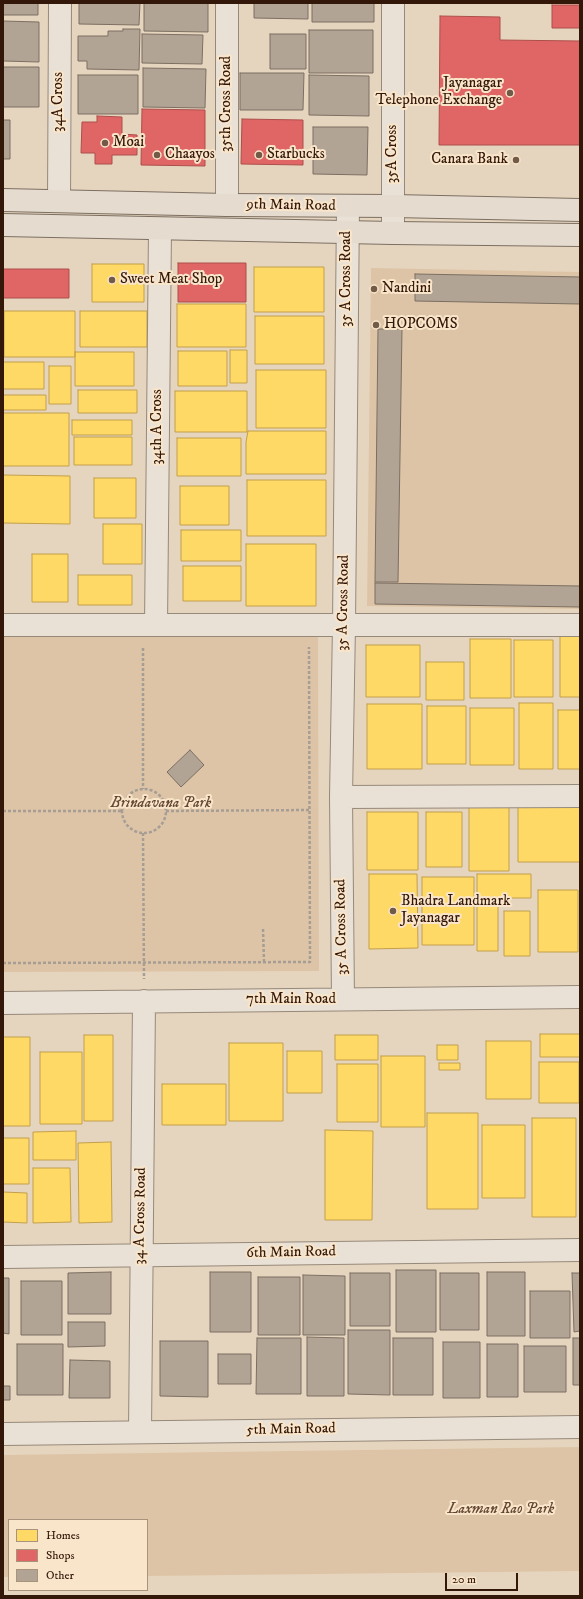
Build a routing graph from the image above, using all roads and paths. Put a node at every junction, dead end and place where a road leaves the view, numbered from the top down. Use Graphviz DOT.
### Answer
graph roads {
  1 [pos="60,3"];
  2 [pos="227,3"];
  3 [pos="394,3"];
  4 [pos="3,200"];
  5 [pos="59,201"];
  6 [pos="227,205"];
  7 [pos="348,206"];
  8 [pos="394,206"];
  9 [pos="580,210"];
  10 [pos="3,225"];
  11 [pos="160,229"];
  12 [pos="347,233"];
  13 [pos="393,233"];
  14 [pos="580,235"];
  15 [pos="3,625"];
  16 [pos="150,625"];
  17 [pos="344,625"];
  18 [pos="580,625"];
  19 [pos="309,645"];
  20 [pos="143,789"];
  21 [pos="580,796"];
  22 [pos="341,797"];
  23 [pos="309,810"];
  24 [pos="3,811"];
  25 [pos="123,811"];
  26 [pos="166,811"];
  27 [pos="143,833"];
  28 [pos="263,929"];
  29 [pos="144,962"];
  30 [pos="264,962"];
  31 [pos="3,963"];
  32 [pos="580,997"];
  33 [pos="343,1000"];
  34 [pos="144,1001"];
  35 [pos="3,1002"];
  36 [pos="580,1250"];
  37 [pos="141,1255"];
  38 [pos="3,1257"];
  39 [pos="580,1428"];
  40 [pos="140,1432"];
  41 [pos="3,1434"];
  1 -- 5 [label="street, 34A Cross"];
  2 -- 6 [label="street, 35th Cross Road"];
  3 -- 8 [label="street, 35A Cross"];
  4 -- 5 [label="main road, 9th Main Road"];
  5 -- 6 [label="main road, 9th Main Road"];
  6 -- 7 [label="main road, 9th Main Road"];
  7 -- 8 [label="main road, 9th Main Road"];
  7 -- 12 [label="street, 35 A Cross Road"];
  8 -- 9 [label="main road, 9th Main Road"];
  8 -- 13 [label="street, 35A Cross"];
  10 -- 11 [label="main road, 9th Main Road"];
  11 -- 12 [label="main road, 9th Main Road"];
  11 -- 16 [label="street, 34th A Cross"];
  12 -- 13 [label="main road, 9th Main Road"];
  12 -- 17 [label="street, 35 A Cross Road"];
  13 -- 14 [label="main road, 9th Main Road"];
  15 -- 16 [label="street"];
  16 -- 17 [label="street"];
  16 -- 20 [label="path"];
  17 -- 18 [label="street"];
  17 -- 22 [label="street, 35 A Cross Road"];
  19 -- 23 [label="path"];
  20 -- 25 [label="path"];
  20 -- 26 [label="path"];
  21 -- 22 [label="street"];
  22 -- 33 [label="street, 35 A Cross Road"];
  23 -- 26 [label="path"];
  23 -- 30 [label="path"];
  24 -- 25 [label="path"];
  25 -- 27 [label="path"];
  26 -- 27 [label="path"];
  27 -- 29 [label="path"];
  28 -- 30 [label="path"];
  29 -- 30 [label="path"];
  29 -- 31 [label="path"];
  29 -- 34 [label="path"];
  32 -- 33 [label="street, 7th Main Road"];
  33 -- 34 [label="street, 7th Main Road"];
  34 -- 35 [label="street, 7th Main Road"];
  34 -- 37 [label="street, 34 A Cross Road"];
  36 -- 37 [label="street, 6th Main Road"];
  37 -- 38 [label="street, 6th Main Road"];
  37 -- 40 [label="street, 34 A Cross Road"];
  39 -- 40 [label="street, 5th Main Road"];
  40 -- 41 [label="street, 5th Main Road"];
}
